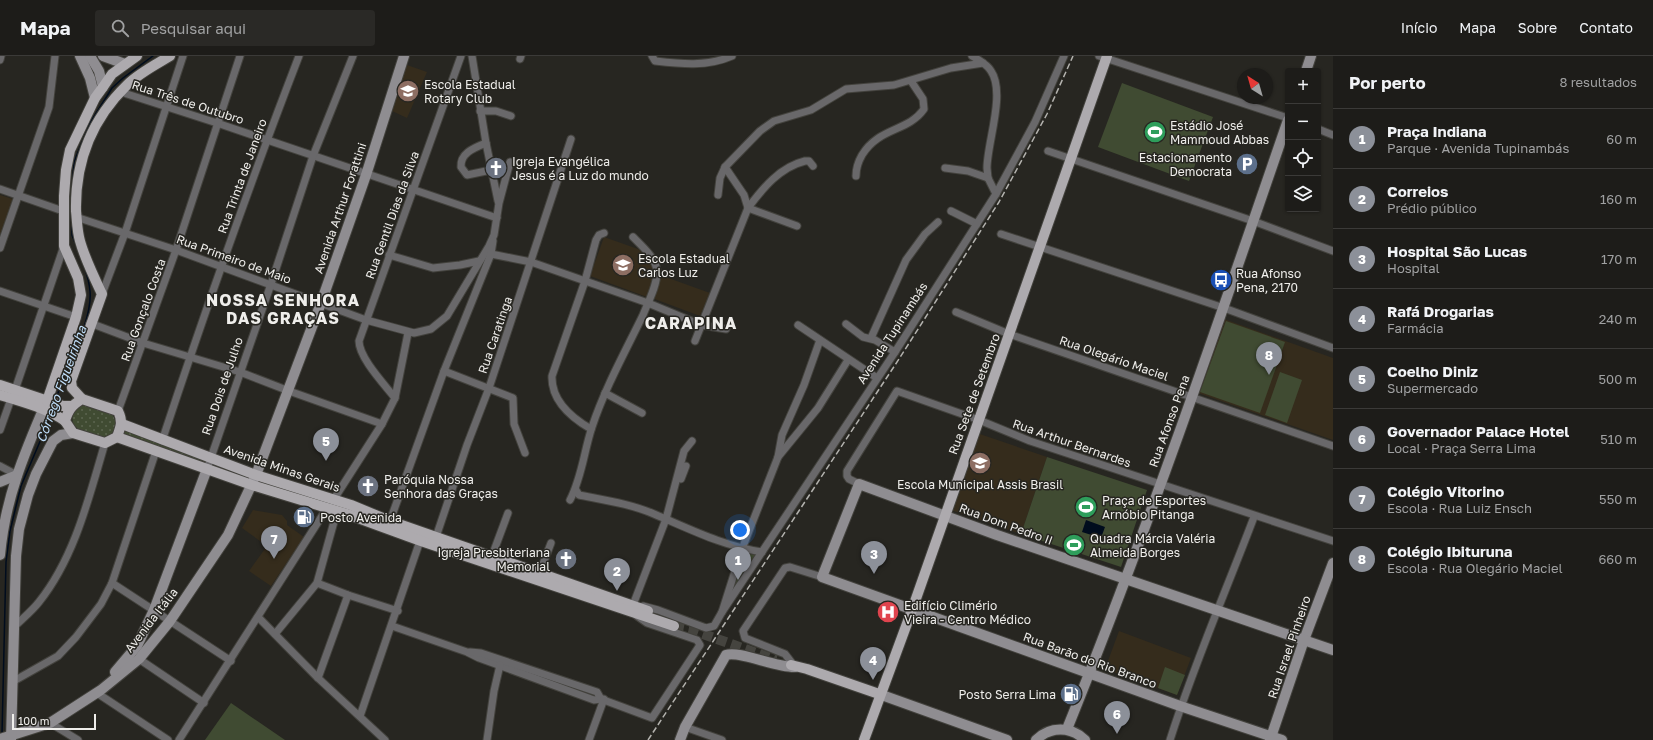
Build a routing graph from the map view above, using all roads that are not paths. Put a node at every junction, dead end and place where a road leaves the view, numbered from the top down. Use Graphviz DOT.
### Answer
graph roads {
  1 [pos="1,56"];
  2 [pos="55,56"];
  3 [pos="80,56"];
  4 [pos="90,56"];
  5 [pos="103,56"];
  6 [pos="137,56"];
  7 [pos="170,56"];
  8 [pos="183,56"];
  9 [pos="240,56"];
  10 [pos="299,56"];
  11 [pos="353,56"];
  12 [pos="404,56"];
  13 [pos="460,56"];
  14 [pos="472,56"];
  15 [pos="652,56"];
  16 [pos="732,56"];
  17 [pos="972,56"];
  18 [pos="1064,56"];
  19 [pos="1311,56"];
  20 [pos="1104,57"];
  21 [pos="114,59"];
  22 [pos="0,60"];
  23 [pos="983,62"];
  24 [pos="125,64"];
  25 [pos="1307,68"];
  26 [pos="911,80"];
  27 [pos="102,87"];
  28 [pos="121,91"];
  29 [pos="95,98"];
  30 [pos="167,108"];
  31 [pos="480,111"];
  32 [pos="511,116"];
  33 [pos="1285,118"];
  34 [pos="217,122"];
  35 [pos="1285,128"];
  36 [pos="1321,130"];
  37 [pos="1333,135"];
  38 [pos="571,139"];
  39 [pos="266,140"];
  40 [pos="486,143"];
  41 [pos="1048,151"];
  42 [pos="313,156"];
  43 [pos="1071,159"];
  44 [pos="510,162"];
  45 [pos="813,166"];
  46 [pos="725,167"];
  47 [pos="945,168"];
  48 [pos="491,170"];
  49 [pos="366,175"];
  50 [pos="856,176"];
  51 [pos="988,178"];
  52 [pos="0,189"];
  53 [pos="413,190"];
  54 [pos="996,194"];
  55 [pos="718,195"];
  56 [pos="18,197"];
  57 [pos="499,203"];
  58 [pos="748,208"];
  59 [pos="63,211"];
  60 [pos="951,211"];
  61 [pos="76,217"];
  62 [pos="497,218"];
  63 [pos="1253,221"];
  64 [pos="938,222"];
  65 [pos="977,224"];
  66 [pos="797,226"];
  67 [pos="125,233"];
  68 [pos="604,233"];
  69 [pos="1001,234"];
  70 [pos="494,235"];
  71 [pos="634,237"];
  72 [pos="64,246"];
  73 [pos="1040,246"];
  74 [pos="0,248"];
  75 [pos="176,250"];
  76 [pos="1333,251"];
  77 [pos="491,254"];
  78 [pos="389,255"];
  79 [pos="479,261"];
  80 [pos="531,262"];
  81 [pos="222,266"];
  82 [pos="586,281"];
  83 [pos="271,284"];
  84 [pos="0,291"];
  85 [pos="102,294"];
  86 [pos="648,303"];
  87 [pos="321,304"];
  88 [pos="45,306"];
  89 [pos="1224,308"];
  90 [pos="956,312"];
  91 [pos="76,317"];
  92 [pos="366,320"];
  93 [pos="90,323"];
  94 [pos="846,324"];
  95 [pos="700,325"];
  96 [pos="798,325"];
  97 [pos="726,329"];
  98 [pos="408,333"];
  99 [pos="1009,334"];
  100 [pos="871,338"];
  101 [pos="820,340"];
  102 [pos="695,341"];
  103 [pos="143,343"];
  104 [pos="1333,348"];
  105 [pos="895,352"];
  106 [pos="189,358"];
  107 [pos="848,360"];
  108 [pos="444,371"];
  109 [pos="240,372"];
  110 [pos="877,378"];
  111 [pos="0,385"];
  112 [pos="489,388"];
  113 [pos="289,391"];
  114 [pos="605,393"];
  115 [pos="13,394"];
  116 [pos="0,395"];
  117 [pos="1192,396"];
  118 [pos="396,398"];
  119 [pos="82,399"];
  120 [pos="45,405"];
  121 [pos="118,411"];
  122 [pos="64,412"];
  123 [pos="642,413"];
  124 [pos="979,420"];
  125 [pos="122,424"];
  126 [pos="382,424"];
  127 [pos="592,429"];
  128 [pos="0,430"];
  129 [pos="73,433"];
  130 [pos="117,437"];
  131 [pos="162,441"];
  132 [pos="692,441"];
  133 [pos="105,444"];
  134 [pos="1333,446"];
  135 [pos="156,451"];
  136 [pos="525,452"];
  137 [pos="778,457"];
  138 [pos="211,458"];
  139 [pos="0,466"];
  140 [pos="686,466"];
  141 [pos="207,469"];
  142 [pos="17,475"];
  143 [pos="254,479"];
  144 [pos="0,482"];
  145 [pos="859,484"];
  146 [pos="1160,485"];
  147 [pos="576,490"];
  148 [pos="10,494"];
  149 [pos="0,498"];
  150 [pos="334,499"];
  151 [pos="570,500"];
  152 [pos="332,510"];
  153 [pos="508,513"];
  154 [pos="667,516"];
  155 [pos="944,516"];
  156 [pos="1254,517"];
  157 [pos="390,521"];
  158 [pos="422,537"];
  159 [pos="436,537"];
  160 [pos="1333,541"];
  161 [pos="551,543"];
  162 [pos="742,549"];
  163 [pos="762,552"];
  164 [pos="0,555"];
  165 [pos="492,556"];
  166 [pos="1333,563"];
  167 [pos="539,577"];
  168 [pos="822,577"];
  169 [pos="1126,580"];
  170 [pos="112,583"];
  171 [pos="317,583"];
  172 [pos="348,595"];
  173 [pos="635,608"];
  174 [pos="154,610"];
  175 [pos="912,610"];
  176 [pos="398,611"];
  177 [pos="1218,611"];
  178 [pos="722,612"];
  179 [pos="258,617"];
  180 [pos="170,621"];
  181 [pos="675,624"];
  182 [pos="392,626"];
  183 [pos="13,628"];
  184 [pos="706,628"];
  185 [pos="275,634"];
  186 [pos="1304,640"];
  187 [pos="1333,650"];
  188 [pos="140,652"];
  189 [pos="467,652"];
  190 [pos="231,661"];
  191 [pos="500,666"];
  192 [pos="793,666"];
  193 [pos="1089,674"];
  194 [pos="318,678"];
  195 [pos="12,682"];
  196 [pos="99,691"];
  197 [pos="878,697"];
  198 [pos="602,699"];
  199 [pos="204,703"];
  200 [pos="1180,706"];
  201 [pos="360,716"];
  202 [pos="50,723"];
  203 [pos="685,727"];
  204 [pos="1067,729"];
  205 [pos="8,738"];
  206 [pos="1271,738"];
  207 [pos="78,740"];
  208 [pos="168,740"];
  209 [pos="179,740"];
  210 [pos="385,740"];
  211 [pos="487,740"];
  212 [pos="589,740"];
  213 [pos="680,740"];
  214 [pos="722,740"];
  215 [pos="864,740"];
  216 [pos="989,740"];
  217 [pos="1007,740"];
  218 [pos="1036,740"];
  219 [pos="1085,740"];
  220 [pos="1170,740"];
  221 [pos="1282,740"];
  1 -- 22 [label="street"];
  2 -- 56 [label="street"];
  3 -- 29 [label="street"];
  4 -- 27 [label="street"];
  5 -- 21 [label="street"];
  6 -- 24 [label="main road"];
  7 -- 28 [label="main road"];
  8 -- 30 [label="street"];
  9 -- 34 [label="street, Rua Gonçalo Costa"];
  10 -- 39 [label="street, Rua Trinta de Janeiro"];
  11 -- 42 [label="street, Rua Dois de Julho"];
  12 -- 49 [label="street, Avenida Arthur Forattini"];
  13 -- 53 [label="street, Rua Gentil Dias da Silva"];
  14 -- 31 [label="street"];
  15 -- 16 [label="street"];
  17 -- 23 [label="street"];
  18 -- 54 [label="street, Avenida Tupinambás"];
  19 -- 25 [label="street"];
  20 -- 33 [label="street"];
  20 -- 43 [label="main road, Rua Sete de Setembro"];
  21 -- 24 [label="street"];
  23 -- 26 [label="street"];
  23 -- 51 [label="street"];
  24 -- 27 [label="main road"];
  26 -- 46 [label="street"];
  26 -- 50 [label="street"];
  27 -- 29 [label="main road"];
  28 -- 30 [label="street, Rua Três de Outubro"];
  28 -- 61 [label="main road"];
  29 -- 59 [label="main road"];
  30 -- 34 [label="street, Rua Três de Outubro"];
  30 -- 67 [label="street"];
  31 -- 32 [label="street"];
  31 -- 40 [label="street"];
  34 -- 39 [label="street, Rua Três de Outubro"];
  34 -- 75 [label="street, Rua Gonçalo Costa"];
  35 -- 63 [label="street, Rua Afonso Pena"];
  36 -- 37 [label="street"];
  38 -- 80 [label="street, Rua Caratinga"];
  39 -- 42 [label="street, Rua Três de Outubro"];
  39 -- 81 [label="street, Rua Trinta de Janeiro"];
  40 -- 48 [label="street"];
  40 -- 48 [label="street"];
  41 -- 43 [label="street"];
  42 -- 49 [label="street, Rua Três de Outubro"];
  42 -- 83 [label="street, Rua Dois de Julho"];
  43 -- 63 [label="street"];
  43 -- 73 [label="main road, Rua Sete de Setembro"];
  44 -- 57 [label="street, Rua Primeiro de Maio"];
  45 -- 58 [label="street"];
  46 -- 55 [label="street"];
  46 -- 58 [label="street"];
  47 -- 51 [label="street"];
  48 -- 57 [label="street"];
  49 -- 53 [label="street, Rua Três de Outubro"];
  49 -- 87 [label="street, Avenida Arthur Forattini"];
  51 -- 54 [label="street"];
  52 -- 56 [label="street"];
  53 -- 62 [label="street, Rua Três de Outubro"];
  53 -- 78 [label="street, Rua Gentil Dias da Silva"];
  54 -- 65 [label="street, Avenida Tupinambás"];
  56 -- 59 [label="street"];
  56 -- 74 [label="street"];
  57 -- 62 [label="street, Rua Primeiro de Maio"];
  58 -- 66 [label="street"];
  58 -- 95 [label="street"];
  59 -- 72 [label="main road"];
  60 -- 65 [label="street"];
  61 -- 67 [label="street, Rua Primeiro de Maio"];
  61 -- 85 [label="main road"];
  62 -- 70 [label="street, Rua Primeiro de Maio"];
  63 -- 76 [label="street"];
  63 -- 89 [label="street, Rua Afonso Pena"];
  64 -- 100 [label="street"];
  65 -- 105 [label="street, Avenida Tupinambás"];
  67 -- 75 [label="street, Rua Primeiro de Maio"];
  67 -- 85 [label="street"];
  68 -- 82 [label="street"];
  69 -- 73 [label="street"];
  70 -- 77 [label="street"];
  70 -- 79 [label="street, Rua Primeiro de Maio"];
  71 -- 86 [label="street"];
  72 -- 88 [label="street"];
  72 -- 91 [label="main road"];
  73 -- 89 [label="street"];
  73 -- 99 [label="main road, Rua Sete de Setembro"];
  75 -- 81 [label="street, Rua Primeiro de Maio"];
  75 -- 103 [label="street, Rua Gonçalo Costa"];
  77 -- 80 [label="street"];
  77 -- 108 [label="street"];
  78 -- 79 [label="street"];
  78 -- 92 [label="street, Rua Gentil Dias da Silva"];
  79 -- 98 [label="street, Rua Primeiro de Maio"];
  80 -- 82 [label="street"];
  80 -- 112 [label="street, Rua Caratinga"];
  81 -- 83 [label="street, Rua Primeiro de Maio"];
  81 -- 106 [label="street, Rua Trinta de Janeiro"];
  82 -- 86 [label="street"];
  82 -- 127 [label="street"];
  83 -- 87 [label="street, Rua Primeiro de Maio"];
  83 -- 109 [label="street, Rua Dois de Julho"];
  84 -- 88 [label="street"];
  85 -- 93 [label="main road"];
  86 -- 95 [label="street"];
  86 -- 114 [label="street"];
  87 -- 92 [label="street, Rua Primeiro de Maio"];
  87 -- 113 [label="street, Avenida Arthur Forattini"];
  88 -- 91 [label="street"];
  88 -- 115 [label="street"];
  89 -- 104 [label="street"];
  89 -- 117 [label="street, Rua Afonso Pena"];
  90 -- 99 [label="street, Rua Olegário Maciel"];
  91 -- 120 [label="main road"];
  92 -- 98 [label="street, Rua Primeiro de Maio"];
  92 -- 118 [label="street, Rua Gentil Dias da Silva"];
  93 -- 103 [label="street"];
  93 -- 119 [label="main road"];
  94 -- 100 [label="street"];
  95 -- 97 [label="street"];
  95 -- 102 [label="street"];
  96 -- 101 [label="street"];
  98 -- 118 [label="street"];
  99 -- 117 [label="street, Rua Olegário Maciel"];
  99 -- 124 [label="main road, Rua Sete de Setembro"];
  100 -- 105 [label="street"];
  101 -- 107 [label="street"];
  101 -- 137 [label="street"];
  103 -- 106 [label="street"];
  103 -- 121 [label="street, Rua Gonçalo Costa"];
  105 -- 110 [label="street, Avenida Tupinambás"];
  106 -- 109 [label="street"];
  106 -- 131 [label="street, Rua Trinta de Janeiro"];
  107 -- 110 [label="street"];
  107 -- 137 [label="street"];
  108 -- 112 [label="street"];
  108 -- 157 [label="street"];
  109 -- 113 [label="street"];
  109 -- 138 [label="street, Rua Dois de Julho"];
  110 -- 163 [label="street, Avenida Tupinambás"];
  111 -- 115 [label="main road"];
  112 -- 136 [label="street"];
  112 -- 159 [label="street, Rua Caratinga"];
  113 -- 126 [label="street"];
  113 -- 143 [label="street, Avenida Arthur Forattini"];
  114 -- 123 [label="street"];
  114 -- 127 [label="street"];
  115 -- 116 [label="main road"];
  115 -- 120 [label="main road"];
  115 -- 128 [label="street"];
  117 -- 134 [label="street, Rua Olegário Maciel"];
  117 -- 146 [label="street, Rua Afonso Pena"];
  118 -- 126 [label="street"];
  119 -- 121 [label="main road"];
  119 -- 122 [label="main road"];
  120 -- 122 [label="main road"];
  120 -- 142 [label="street"];
  121 -- 125 [label="main road"];
  122 -- 129 [label="main road"];
  124 -- 145 [label="street, Rua Arthur Bernardes"];
  124 -- 146 [label="street, Rua Arthur Bernardes"];
  124 -- 155 [label="main road, Rua Sete de Setembro"];
  125 -- 130 [label="main road"];
  125 -- 131 [label="main road, Avenida Minas Gerais"];
  126 -- 150 [label="street"];
  127 -- 147 [label="street"];
  129 -- 133 [label="main road"];
  129 -- 183 [label="street"];
  130 -- 133 [label="main road"];
  130 -- 135 [label="main road, Avenida Minas Gerais"];
  131 -- 138 [label="main road, Avenida Minas Gerais"];
  132 -- 154 [label="street"];
  133 -- 183 [label="street"];
  135 -- 141 [label="main road, Avenida Minas Gerais"];
  135 -- 170 [label="street"];
  137 -- 162 [label="street"];
  138 -- 141 [label="street, Rua Dois de Julho"];
  138 -- 143 [label="main road, Avenida Minas Gerais"];
  139 -- 142 [label="street"];
  140 -- 154 [label="street"];
  141 -- 143 [label="main road, Avenida Minas Gerais"];
  141 -- 174 [label="street, Rua Dois de Julho"];
  142 -- 144 [label="street"];
  142 -- 148 [label="street"];
  143 -- 150 [label="main road, Avenida Minas Gerais"];
  143 -- 152 [label="main road, Avenida Minas Gerais"];
  143 -- 180 [label="street, Avenida Itália"];
  145 -- 155 [label="street, Rua Dom Pedro II"];
  145 -- 168 [label="street"];
  146 -- 156 [label="street, Rua Arthur Bernardes"];
  146 -- 169 [label="street, Rua Afonso Pena"];
  147 -- 151 [label="street"];
  147 -- 154 [label="street"];
  148 -- 149 [label="street"];
  148 -- 164 [label="street"];
  150 -- 157 [label="main road, Avenida Minas Gerais"];
  152 -- 158 [label="main road, Avenida Minas Gerais"];
  152 -- 171 [label="street"];
  152 -- 179 [label="street"];
  153 -- 165 [label="street"];
  154 -- 162 [label="street"];
  154 -- 173 [label="street"];
  155 -- 169 [label="street, Rua Dom Pedro II"];
  155 -- 175 [label="main road, Rua Sete de Setembro"];
  156 -- 160 [label="street, Rua Arthur Bernardes"];
  156 -- 177 [label="street"];
  157 -- 158 [label="main road, Avenida Minas Gerais"];
  158 -- 159 [label="main road, Avenida Minas Gerais"];
  158 -- 167 [label="main road, Avenida Minas Gerais"];
  158 -- 176 [label="street"];
  159 -- 165 [label="main road, Avenida Minas Gerais"];
  161 -- 167 [label="street"];
  162 -- 163 [label="street"];
  162 -- 178 [label="street"];
  163 -- 178 [label="street, Avenida Tupinambás"];
  165 -- 167 [label="main road, Avenida Minas Gerais"];
  166 -- 186 [label="street, Rua Israel Pinheiro"];
  167 -- 173 [label="main road, Avenida Minas Gerais"];
  168 -- 175 [label="street, Rua Barão do Rio Branco"];
  168 -- 192 [label="street, Rua Barão do Rio Branco"];
  169 -- 177 [label="street, Rua Dom Pedro II"];
  169 -- 193 [label="street, Rua Afonso Pena"];
  170 -- 174 [label="street"];
  170 -- 195 [label="street"];
  171 -- 172 [label="street"];
  171 -- 185 [label="street"];
  172 -- 176 [label="street"];
  172 -- 194 [label="street"];
  173 -- 181 [label="main road, Avenida Minas Gerais"];
  173 -- 184 [label="street, Avenida Minas Gerais"];
  173 -- 198 [label="street, Avenida Minas Gerais"];
  174 -- 180 [label="street"];
  174 -- 188 [label="street, Rua Dois de Julho"];
  175 -- 193 [label="street, Rua Barão do Rio Branco"];
  175 -- 197 [label="main road, Rua Sete de Setembro"];
  176 -- 182 [label="street"];
  177 -- 186 [label="street, Rua Dom Pedro II"];
  177 -- 200 [label="street"];
  178 -- 184 [label="street, Avenida Tupinambás"];
  179 -- 185 [label="street"];
  179 -- 190 [label="street"];
  180 -- 188 [label="street, Avenida Itália"];
  180 -- 190 [label="street"];
  182 -- 189 [label="street"];
  182 -- 201 [label="street"];
  183 -- 195 [label="street"];
  185 -- 194 [label="street"];
  186 -- 187 [label="street, Rua Dom Pedro II"];
  186 -- 206 [label="street, Rua Israel Pinheiro"];
  188 -- 196 [label="street"];
  188 -- 199 [label="street"];
  189 -- 191 [label="street"];
  189 -- 198 [label="street"];
  190 -- 199 [label="street"];
  191 -- 198 [label="street"];
  191 -- 211 [label="street"];
  192 -- 197 [label="main road"];
  192 -- 203 [label="street"];
  193 -- 200 [label="street, Rua Barão do Rio Branco"];
  193 -- 204 [label="street, Rua Afonso Pena"];
  194 -- 201 [label="street"];
  195 -- 205 [label="street"];
  196 -- 202 [label="street"];
  196 -- 208 [label="street"];
  197 -- 215 [label="main road, Rua Sete de Setembro"];
  197 -- 216 [label="street"];
  197 -- 217 [label="street"];
  198 -- 212 [label="street"];
  199 -- 209 [label="street"];
  200 -- 206 [label="street, Rua Barão do Rio Branco"];
  200 -- 220 [label="street"];
  201 -- 210 [label="street"];
  202 -- 205 [label="street"];
  202 -- 207 [label="street"];
  203 -- 213 [label="street"];
  203 -- 214 [label="street"];
  204 -- 218 [label="street"];
  204 -- 219 [label="street"];
  206 -- 221 [label="street, Rua Barão do Rio Branco"];
}
